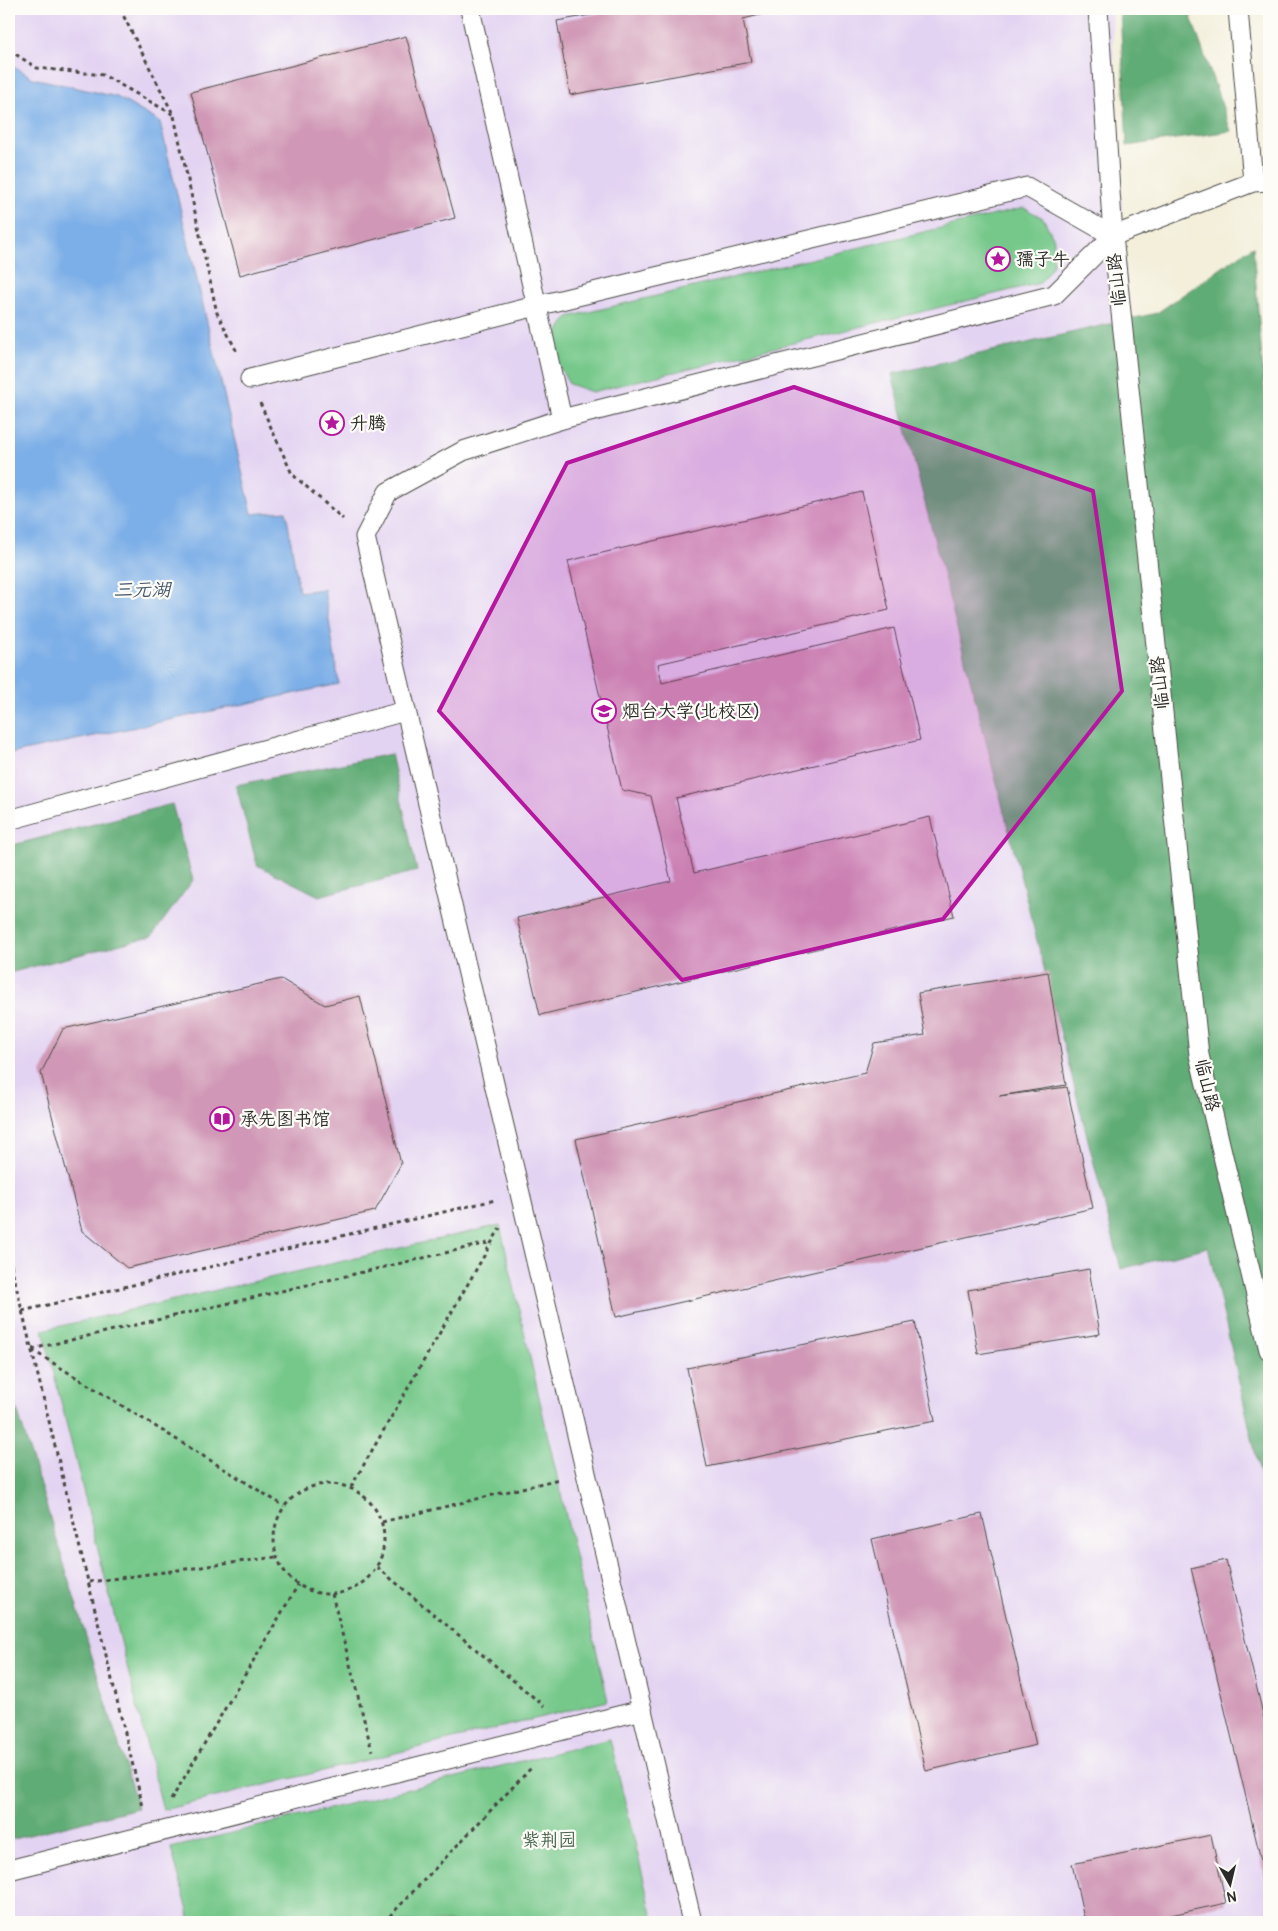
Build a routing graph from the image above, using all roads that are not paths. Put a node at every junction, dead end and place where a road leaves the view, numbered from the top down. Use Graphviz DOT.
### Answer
graph roads {
  1 [pos="470,9"];
  2 [pos="1098,9"];
  3 [pos="1238,9"];
  4 [pos="1261,181"];
  5 [pos="1112,236"];
  6 [pos="536,306"];
  7 [pos="250,379"];
  8 [pos="562,420"];
  9 [pos="405,710"];
  10 [pos="9,820"];
  11 [pos="1269,1350"];
  12 [pos="642,1710"];
  13 [pos="9,1870"];
  14 [pos="692,1922"];
  1 -- 6 [label="lane"];
  2 -- 5 [label="lane, 临山路"];
  3 -- 4 [label="lane"];
  4 -- 5 [label="lane"];
  5 -- 6 [label="lane"];
  5 -- 8 [label="lane"];
  5 -- 11 [label="lane, 临山路"];
  6 -- 7 [label="lane"];
  6 -- 8 [label="lane"];
  8 -- 9 [label="lane"];
  9 -- 10 [label="lane"];
  9 -- 12 [label="lane"];
  12 -- 13 [label="lane"];
  12 -- 14 [label="lane"];
}
